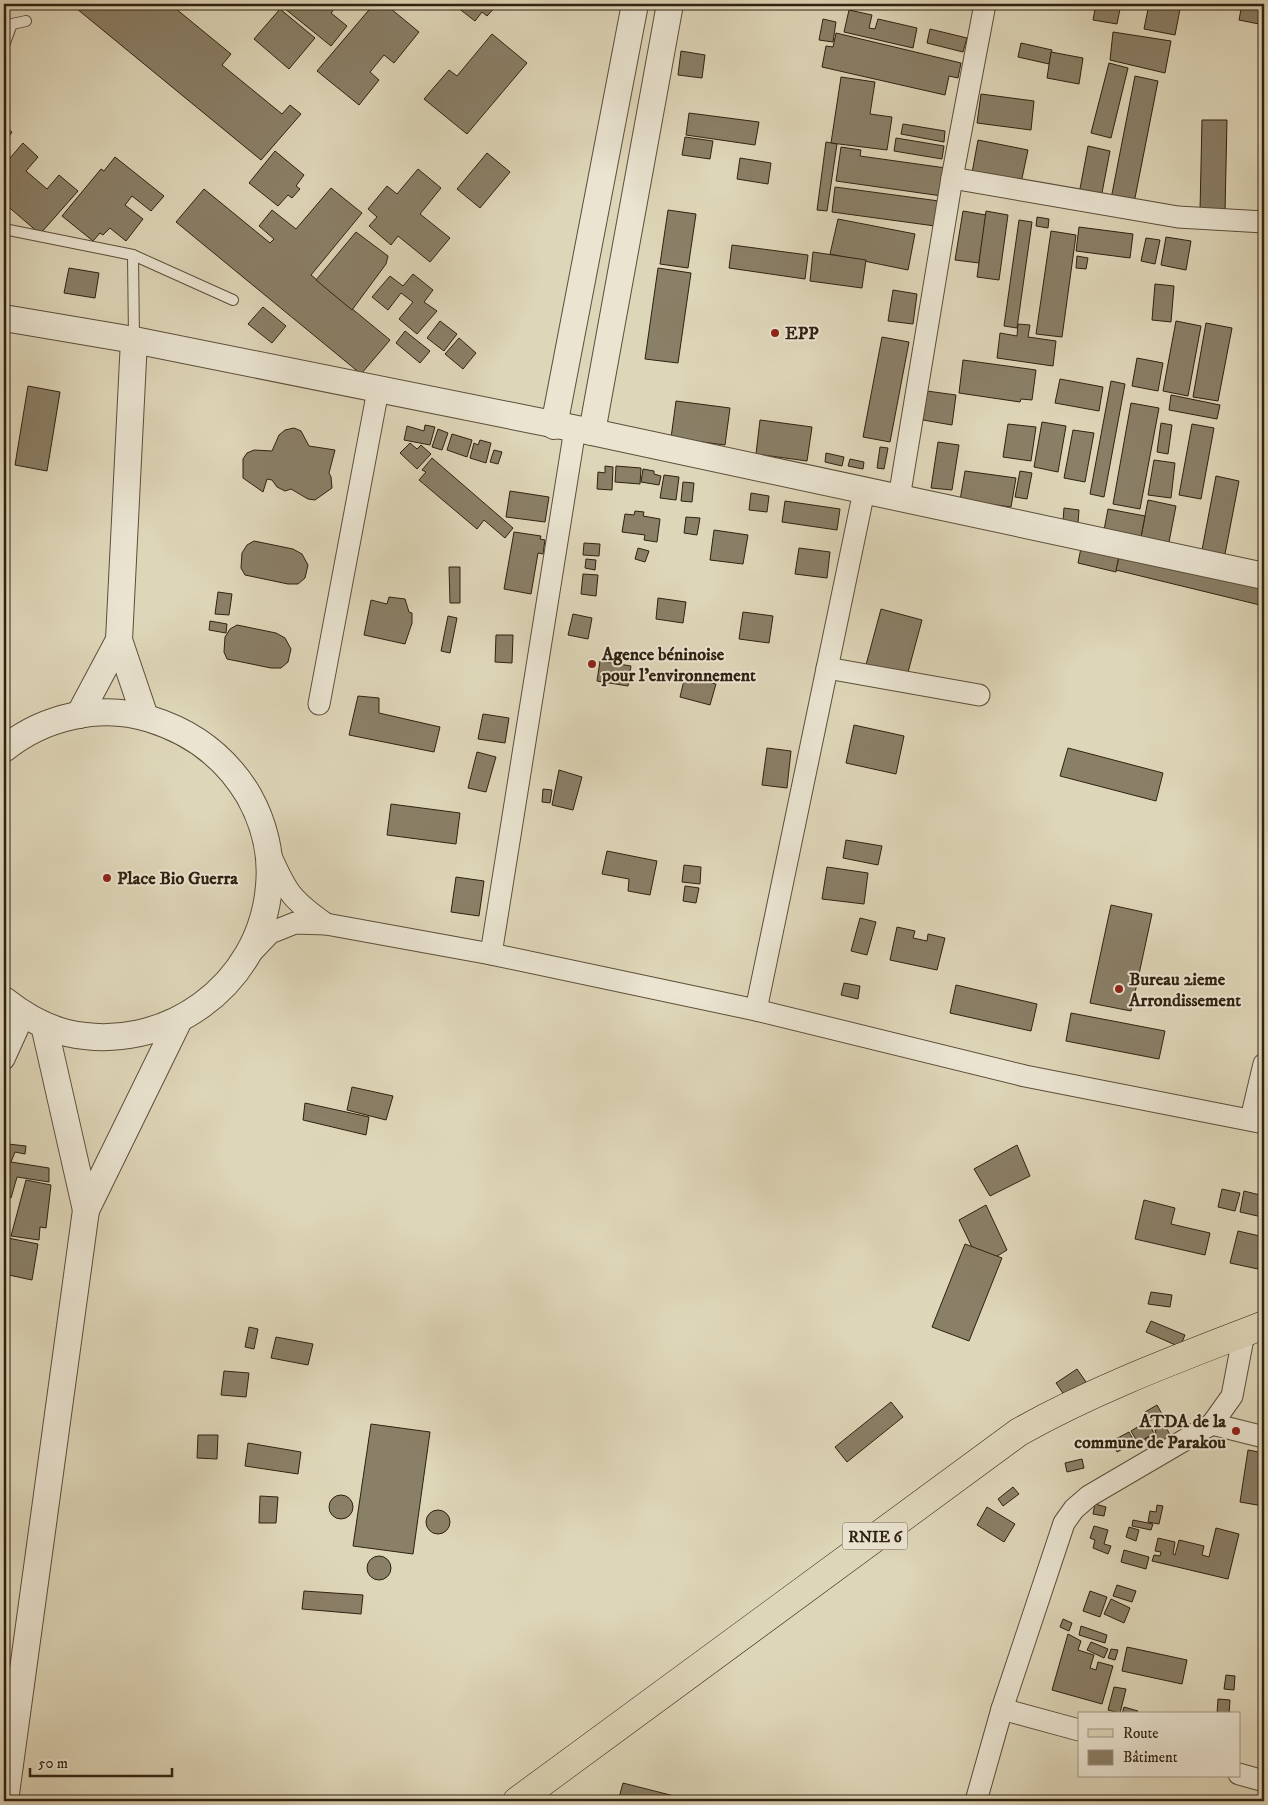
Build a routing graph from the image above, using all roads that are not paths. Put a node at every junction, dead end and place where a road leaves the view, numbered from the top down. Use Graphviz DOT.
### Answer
graph roads {
  1 [pos="634,4"];
  2 [pos="670,4"];
  3 [pos="984,4"];
  4 [pos="26,21"];
  5 [pos="4,45"];
  6 [pos="952,178"];
  7 [pos="1264,222"];
  8 [pos="4,229"];
  9 [pos="133,255"];
  10 [pos="233,300"];
  11 [pos="4,318"];
  12 [pos="134,340"];
  13 [pos="378,390"];
  14 [pos="574,429"];
  15 [pos="864,491"];
  16 [pos="899,498"];
  17 [pos="1264,576"];
  18 [pos="119,640"];
  19 [pos="827,668"];
  20 [pos="979,696"];
  21 [pos="319,704"];
  22 [pos="78,715"];
  23 [pos="145,717"];
  24 [pos="4,749"];
  25 [pos="268,847"];
  26 [pos="326,924"];
  27 [pos="492,954"];
  28 [pos="246,958"];
  29 [pos="756,1010"];
  30 [pos="24,1013"];
  31 [pos="179,1020"];
  32 [pos="4,1059"];
  33 [pos="1264,1064"];
  34 [pos="1258,1121"];
  35 [pos="86,1210"];
  36 [pos="1254,1329"];
  37 [pos="1212,1424"];
  38 [pos="1264,1436"];
  39 [pos="1002,1709"];
  40 [pos="1078,1730"];
  41 [pos="1240,1774"];
  42 [pos="1264,1781"];
  43 [pos="5,1801"];
  44 [pos="517,1801"];
  45 [pos="976,1801"];
  1 -- 14 [label="street"];
  2 -- 14 [label="street"];
  3 -- 6 [label="street"];
  4 -- 5 [label="lane"];
  6 -- 7 [label="street"];
  6 -- 16 [label="street"];
  8 -- 9 [label="lane"];
  9 -- 10 [label="lane"];
  9 -- 12 [label="lane"];
  11 -- 12 [label="street"];
  12 -- 13 [label="street"];
  12 -- 18 [label="street"];
  13 -- 14 [label="street"];
  13 -- 21 [label="street"];
  14 -- 15 [label="street"];
  14 -- 27 [label="street"];
  15 -- 16 [label="street"];
  15 -- 19 [label="street"];
  16 -- 17 [label="street"];
  18 -- 22 [label="street"];
  18 -- 23 [label="street"];
  19 -- 20 [label="street"];
  19 -- 29 [label="street"];
  22 -- 23 [label="street"];
  22 -- 24 [label="street"];
  23 -- 25 [label="street"];
  25 -- 26 [label="street"];
  25 -- 28 [label="street"];
  26 -- 27 [label="street"];
  26 -- 28 [label="street"];
  27 -- 29 [label="street"];
  28 -- 31 [label="street"];
  29 -- 34 [label="street"];
  30 -- 31 [label="street"];
  30 -- 32 [label="street"];
  30 -- 35 [label="street"];
  31 -- 35 [label="street"];
  33 -- 34 [label="street"];
  35 -- 43 [label="street"];
  36 -- 37 [label="street"];
  36 -- 44 [label="main road, RNIE 6"];
  37 -- 38 [label="street"];
  37 -- 39 [label="street"];
  39 -- 40 [label="street"];
  39 -- 45 [label="street"];
  41 -- 42 [label="street"];
}
